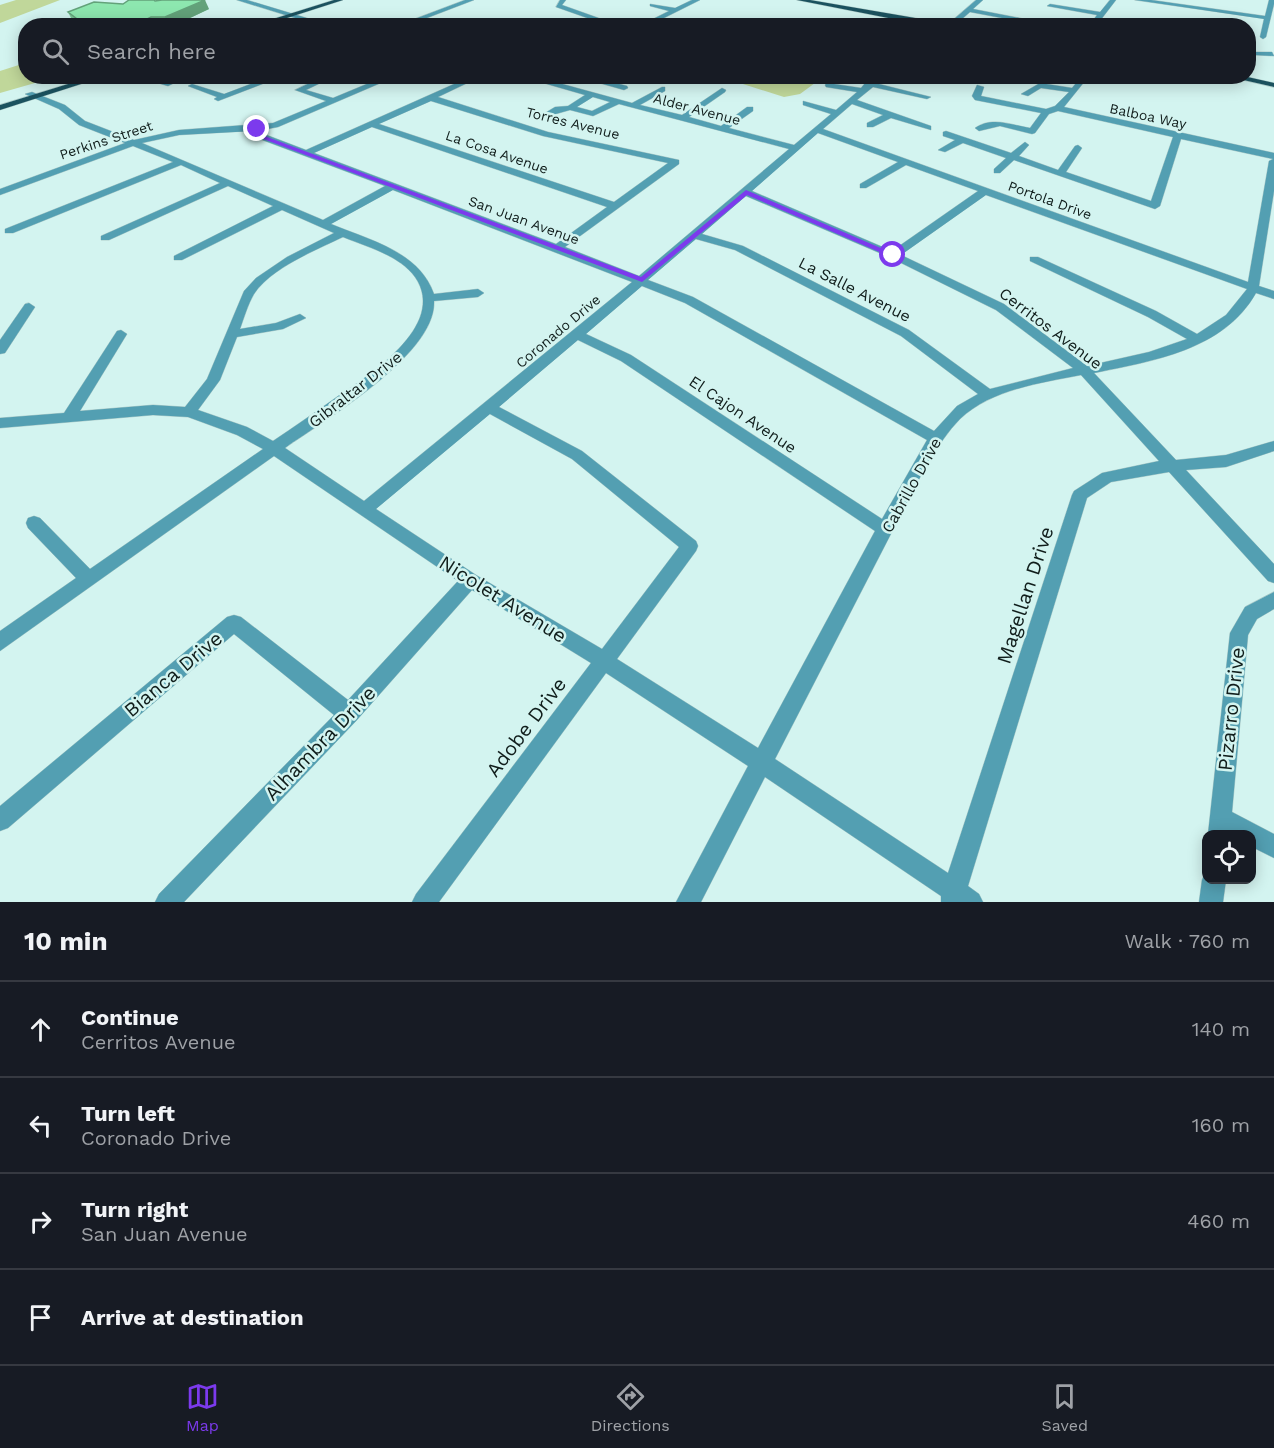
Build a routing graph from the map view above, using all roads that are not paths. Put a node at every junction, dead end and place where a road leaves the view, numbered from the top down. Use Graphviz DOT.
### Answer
graph roads {
  1 [pos="240,0"];
  2 [pos="340,0"];
  3 [pos="471,0"];
  4 [pos="563,0"];
  5 [pos="697,0"];
  6 [pos="800,0"];
  7 [pos="817,0"];
  8 [pos="856,0"];
  9 [pos="980,0"];
  10 [pos="1113,0"];
  11 [pos="1138,0"];
  12 [pos="1272,0"];
  13 [pos="348,1"];
  14 [pos="652,5"];
  15 [pos="845,6"];
  16 [pos="1050,6"];
  17 [pos="1190,7"];
  18 [pos="675,10"];
  19 [pos="969,10"];
  20 [pos="1102,14"];
  21 [pos="1186,15"];
  22 [pos="293,16"];
  23 [pos="978,16"];
  24 [pos="958,17"];
  25 [pos="285,18"];
  26 [pos="288,18"];
  27 [pos="300,18"];
  28 [pos="421,18"];
  29 [pos="594,18"];
  30 [pos="658,18"];
  31 [pos="903,18"];
  32 [pos="913,18"];
  33 [pos="963,18"];
  34 [pos="976,18"];
  35 [pos="1014,18"];
  36 [pos="1099,18"];
  37 [pos="1268,18"];
  38 [pos="1256,53"];
  39 [pos="1273,54"];
  40 [pos="1256,81"];
  41 [pos="64,84"];
  42 [pos="74,84"];
  43 [pos="255,84"];
  44 [pos="313,84"];
  45 [pos="372,84"];
  46 [pos="462,84"];
  47 [pos="551,84"];
  48 [pos="568,84"];
  49 [pos="609,84"];
  50 [pos="830,84"];
  51 [pos="869,84"];
  52 [pos="1080,84"];
  53 [pos="1274,85"];
  54 [pos="192,86"];
  55 [pos="562,87"];
  56 [pos="980,87"];
  57 [pos="624,88"];
  58 [pos="662,89"];
  59 [pos="722,90"];
  60 [pos="1074,91"];
  61 [pos="904,92"];
  62 [pos="1025,94"];
  63 [pos="33,95"];
  64 [pos="591,95"];
  65 [pos="927,97"];
  66 [pos="431,98"];
  67 [pos="334,101"];
  68 [pos="851,101"];
  69 [pos="0,102"];
  70 [pos="616,102"];
  71 [pos="894,102"];
  72 [pos="806,103"];
  73 [pos="632,106"];
  74 [pos="0,108"];
  75 [pos="570,108"];
  76 [pos="1058,108"];
  77 [pos="750,109"];
  78 [pos="1046,112"];
  79 [pos="838,113"];
  80 [pos="593,114"];
  81 [pos="548,115"];
  82 [pos="890,115"];
  83 [pos="681,119"];
  84 [pos="371,124"];
  85 [pos="870,125"];
  86 [pos="585,126"];
  87 [pos="979,128"];
  88 [pos="257,129"];
  89 [pos="722,129"];
  90 [pos="928,129"];
  91 [pos="818,130"];
  92 [pos="946,134"];
  93 [pos="1178,136"];
  94 [pos="962,140"];
  95 [pos="133,143"];
  96 [pos="1025,145"];
  97 [pos="796,148"];
  98 [pos="1078,148"];
  99 [pos="942,150"];
  100 [pos="307,153"];
  101 [pos="1274,156"];
  102 [pos="1011,158"];
  103 [pos="1274,161"];
  104 [pos="181,162"];
  105 [pos="904,162"];
  106 [pos="997,171"];
  107 [pos="1060,174"];
  108 [pos="227,183"];
  109 [pos="863,186"];
  110 [pos="391,187"];
  111 [pos="985,191"];
  112 [pos="0,192"];
  113 [pos="746,192"];
  114 [pos="281,206"];
  115 [pos="615,206"];
  116 [pos="322,224"];
  117 [pos="9,231"];
  118 [pos="342,233"];
  119 [pos="694,235"];
  120 [pos="105,238"];
  121 [pos="557,248"];
  122 [pos="893,255"];
  123 [pos="178,258"];
  124 [pos="1034,259"];
  125 [pos="642,280"];
  126 [pos="1253,288"];
  127 [pos="478,293"];
  128 [pos="1274,295"];
  129 [pos="428,298"];
  130 [pos="29,307"];
  131 [pos="300,318"];
  132 [pos="232,333"];
  133 [pos="121,334"];
  134 [pos="577,335"];
  135 [pos="1198,340"];
  136 [pos="0,350"];
  137 [pos="1085,370"];
  138 [pos="988,395"];
  139 [pos="489,408"];
  140 [pos="189,412"];
  141 [pos="70,415"];
  142 [pos="0,423"];
  143 [pos="935,438"];
  144 [pos="1274,446"];
  145 [pos="275,449"];
  146 [pos="1174,466"];
  147 [pos="365,509"];
  148 [pos="34,523"];
  149 [pos="886,530"];
  150 [pos="1274,576"];
  151 [pos="89,580"];
  152 [pos="470,580"];
  153 [pos="1274,600"];
  154 [pos="0,642"];
  155 [pos="604,661"];
  156 [pos="349,714"];
  157 [pos="761,762"];
  158 [pos="0,820"];
  159 [pos="1220,826"];
  160 [pos="1274,847"];
  161 [pos="1214,884"];
  162 [pos="959,898"];
  163 [pos="167,902"];
  164 [pos="424,902"];
  165 [pos="688,902"];
  166 [pos="1212,902"];
  1 -- 22 [label="street"];
  2 -- 22 [label="main road"];
  3 -- 28 [label="street"];
  4 -- 29 [label="street"];
  5 -- 18 [label="street"];
  6 -- 15 [label="main road"];
  7 -- 15 [label="main road"];
  8 -- 15 [label="main road"];
  9 -- 19 [label="street"];
  10 -- 20 [label="street"];
  11 -- 17 [label="street"];
  12 -- 37 [label="street"];
  13 -- 22 [label="main road"];
  14 -- 18 [label="street"];
  15 -- 31 [label="main road"];
  15 -- 32 [label="main road"];
  16 -- 20 [label="street"];
  17 -- 21 [label="street"];
  17 -- 37 [label="street"];
  18 -- 30 [label="street"];
  19 -- 24 [label="street"];
  19 -- 35 [label="street"];
  20 -- 36 [label="street"];
  22 -- 25 [label="main road"];
  22 -- 26 [label="main road"];
  22 -- 27 [label="street"];
  23 -- 34 [label="street"];
  24 -- 33 [label="street"];
  37 -- 39 [label="street"];
  38 -- 39 [label="street"];
  40 -- 53 [label="main road"];
  41 -- 63 [label="main road"];
  42 -- 63 [label="main road"];
  43 -- 54 [label="street"];
  44 -- 67 [label="street"];
  45 -- 67 [label="street, Perkins Street"];
  46 -- 66 [label="street"];
  47 -- 55 [label="street, Alder Avenue"];
  48 -- 55 [label="street"];
  49 -- 57 [label="street"];
  50 -- 51 [label="street"];
  51 -- 61 [label="street"];
  51 -- 68 [label="street, Coronado Drive"];
  52 -- 60 [label="street"];
  55 -- 64 [label="street, Alder Avenue"];
  56 -- 78 [label="street"];
  58 -- 73 [label="street"];
  59 -- 83 [label="street"];
  60 -- 62 [label="street"];
  60 -- 76 [label="street"];
  61 -- 65 [label="street"];
  61 -- 71 [label="street"];
  63 -- 69 [label="main road"];
  63 -- 74 [label="main road"];
  63 -- 95 [label="street"];
  64 -- 70 [label="street, Alder Avenue"];
  64 -- 75 [label="street"];
  66 -- 84 [label="street"];
  66 -- 115 [label="street, Torres Avenue"];
  67 -- 88 [label="street, Perkins Street"];
  68 -- 79 [label="street, Coronado Drive"];
  68 -- 82 [label="street"];
  70 -- 73 [label="street, Alder Avenue"];
  70 -- 80 [label="street"];
  72 -- 79 [label="street"];
  73 -- 83 [label="street, Alder Avenue"];
  75 -- 80 [label="street"];
  75 -- 81 [label="street"];
  76 -- 78 [label="street"];
  76 -- 93 [label="street, Balboa Way"];
  77 -- 89 [label="street"];
  78 -- 87 [label="street"];
  79 -- 91 [label="street, Coronado Drive"];
  80 -- 86 [label="street"];
  82 -- 85 [label="street"];
  82 -- 90 [label="street"];
  83 -- 89 [label="street, Alder Avenue"];
  84 -- 100 [label="street"];
  84 -- 115 [label="street, La Cosa Avenue"];
  88 -- 95 [label="street, Perkins Street"];
  88 -- 100 [label="street, San Juan Avenue"];
  89 -- 97 [label="street, Alder Avenue"];
  91 -- 97 [label="street, Coronado Drive"];
  91 -- 105 [label="street, Portola Drive"];
  92 -- 94 [label="street"];
  93 -- 101 [label="street, Balboa Way"];
  93 -- 107 [label="street"];
  94 -- 99 [label="street"];
  94 -- 102 [label="street"];
  95 -- 104 [label="street"];
  95 -- 112 [label="street, Perkins Street"];
  96 -- 102 [label="street"];
  97 -- 113 [label="street, Coronado Drive"];
  98 -- 107 [label="street"];
  100 -- 110 [label="street, San Juan Avenue"];
  102 -- 106 [label="street"];
  102 -- 107 [label="street"];
  103 -- 126 [label="street, Cabrillo Drive"];
  104 -- 108 [label="street"];
  104 -- 117 [label="street"];
  105 -- 109 [label="street"];
  105 -- 111 [label="street, Portola Drive"];
  108 -- 114 [label="street"];
  108 -- 120 [label="street"];
  110 -- 116 [label="street"];
  110 -- 121 [label="street, San Juan Avenue"];
  111 -- 122 [label="street"];
  111 -- 126 [label="street, Portola Drive"];
  113 -- 119 [label="street, Coronado Drive"];
  113 -- 122 [label="street, Cerritos Avenue"];
  114 -- 116 [label="street"];
  114 -- 123 [label="street"];
  115 -- 121 [label="street"];
  116 -- 118 [label="street"];
  118 -- 129 [label="street"];
  118 -- 132 [label="street"];
  119 -- 125 [label="street, Coronado Drive"];
  119 -- 138 [label="street, La Salle Avenue"];
  121 -- 125 [label="street, San Juan Avenue"];
  122 -- 137 [label="street, Cerritos Avenue"];
  124 -- 135 [label="street"];
  125 -- 134 [label="street, Coronado Drive"];
  125 -- 143 [label="street, San Juan Avenue"];
  126 -- 128 [label="street, Portola Drive"];
  126 -- 135 [label="street, Cabrillo Drive"];
  127 -- 129 [label="street"];
  129 -- 145 [label="street, Gibraltar Drive"];
  130 -- 136 [label="street"];
  131 -- 132 [label="street"];
  132 -- 140 [label="street"];
  133 -- 141 [label="street"];
  134 -- 139 [label="street, Coronado Drive"];
  134 -- 149 [label="street, El Cajon Avenue"];
  135 -- 137 [label="street, Cabrillo Drive"];
  137 -- 138 [label="street, Cabrillo Drive"];
  137 -- 146 [label="street, Cerritos Avenue"];
  138 -- 143 [label="street, Cabrillo Drive"];
  139 -- 147 [label="street, Coronado Drive"];
  139 -- 155 [label="street, Adobe Drive"];
  140 -- 141 [label="street, Nicolet Avenue"];
  140 -- 145 [label="street, Nicolet Avenue"];
  141 -- 142 [label="street, Nicolet Avenue"];
  143 -- 149 [label="street, Cabrillo Drive"];
  144 -- 146 [label="street, Magellan Drive"];
  145 -- 147 [label="street, Nicolet Avenue"];
  145 -- 151 [label="street, Gibraltar Drive"];
  146 -- 150 [label="street, Cerritos Avenue"];
  146 -- 162 [label="street, Magellan Drive"];
  147 -- 152 [label="street, Nicolet Avenue"];
  148 -- 151 [label="street"];
  149 -- 157 [label="street, Cabrillo Drive"];
  151 -- 154 [label="street, Gibraltar Drive"];
  152 -- 155 [label="street, Nicolet Avenue"];
  152 -- 156 [label="street, Alhambra Drive"];
  153 -- 159 [label="street, Pizarro Drive"];
  155 -- 157 [label="street, Nicolet Avenue"];
  155 -- 164 [label="street, Adobe Drive"];
  156 -- 158 [label="street, Bianca Drive"];
  156 -- 163 [label="street, Alhambra Drive"];
  157 -- 162 [label="street, Nicolet Avenue"];
  157 -- 165 [label="street, Cabrillo Drive"];
  159 -- 160 [label="street"];
  161 -- 166 [label="street"];
}
